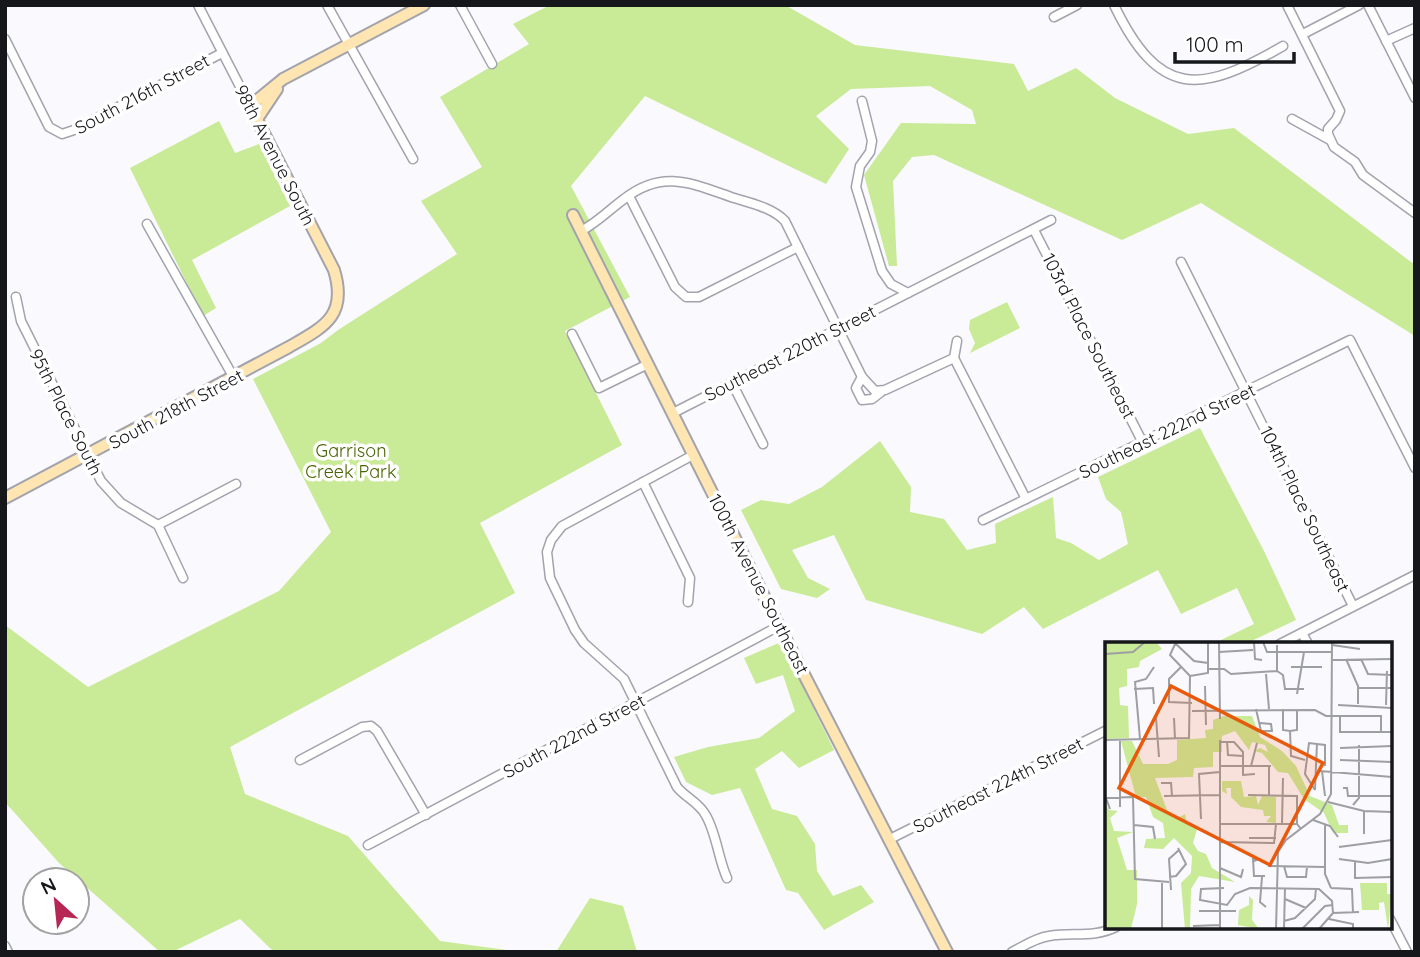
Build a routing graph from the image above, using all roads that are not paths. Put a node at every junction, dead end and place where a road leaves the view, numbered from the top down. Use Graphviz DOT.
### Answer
graph roads {
  1 [pos="198,5"];
  2 [pos="327,5"];
  3 [pos="424,5"];
  4 [pos="460,5"];
  5 [pos="1077,5"];
  6 [pos="1114,5"];
  7 [pos="1287,5"];
  8 [pos="1359,5"];
  9 [pos="1368,5"];
  10 [pos="1054,17"];
  11 [pos="1415,28"];
  12 [pos="1303,34"];
  13 [pos="5,39"];
  14 [pos="1387,41"];
  15 [pos="348,46"];
  16 [pos="1283,46"];
  17 [pos="222,52"];
  18 [pos="492,64"];
  19 [pos="301,70"];
  20 [pos="1415,98"];
  21 [pos="862,101"];
  22 [pos="250,106"];
  23 [pos="257,119"];
  24 [pos="1292,119"];
  25 [pos="1330,141"];
  26 [pos="413,159"];
  27 [pos="629,196"];
  28 [pos="1415,213"];
  29 [pos="573,215"];
  30 [pos="1051,220"];
  31 [pos="148,224"];
  32 [pos="1034,230"];
  33 [pos="581,231"];
  34 [pos="798,247"];
  35 [pos="1181,262"];
  36 [pos="908,293"];
  37 [pos="16,297"];
  38 [pos="336,308"];
  39 [pos="839,329"];
  40 [pos="572,334"];
  41 [pos="957,341"];
  42 [pos="954,358"];
  43 [pos="648,364"];
  44 [pos="862,377"];
  45 [pos="234,378"];
  46 [pos="732,383"];
  47 [pos="876,390"];
  48 [pos="1247,391"];
  49 [pos="673,413"];
  50 [pos="1143,443"];
  51 [pos="763,444"];
  52 [pos="693,455"];
  53 [pos="88,456"];
  54 [pos="1415,468"];
  55 [pos="643,482"];
  56 [pos="236,484"];
  57 [pos="5,498"];
  58 [pos="1026,499"];
  59 [pos="983,520"];
  60 [pos="158,525"];
  61 [pos="1415,575"];
  62 [pos="183,578"];
  63 [pos="688,602"];
  64 [pos="1353,606"];
  65 [pos="779,626"];
  66 [pos="1302,633"];
  67 [pos="1284,642"];
  68 [pos="1307,642"];
  69 [pos="637,703"];
  70 [pos="1105,731"];
  71 [pos="300,760"];
  72 [pos="426,815"];
  73 [pos="890,839"];
  74 [pos="368,845"];
  75 [pos="727,877"];
  76 [pos="1392,923"];
  77 [pos="1111,929"];
  78 [pos="5,946"];
  79 [pos="8,952"];
  80 [pos="947,952"];
  81 [pos="1012,952"];
  82 [pos="1407,952"];
  1 -- 17 [label="street, 98th Avenue South"];
  2 -- 15 [label="street"];
  3 -- 15 [label="street"];
  4 -- 18 [label="street"];
  5 -- 10 [label="street"];
  6 -- 16 [label="street"];
  7 -- 12 [label="street"];
  8 -- 12 [label="street"];
  9 -- 14 [label="street"];
  11 -- 14 [label="street"];
  12 -- 25 [label="street"];
  13 -- 17 [label="street, South 216th Street"];
  14 -- 20 [label="street"];
  15 -- 19 [label="street"];
  15 -- 26 [label="street"];
  17 -- 22 [label="street, 98th Avenue South"];
  19 -- 22 [label="street"];
  19 -- 23 [label="street"];
  21 -- 36 [label="street"];
  22 -- 23 [label="street, 98th Avenue South"];
  23 -- 38 [label="street, 98th Avenue South"];
  24 -- 25 [label="street"];
  25 -- 28 [label="street"];
  27 -- 33 [label="street"];
  27 -- 34 [label="street"];
  27 -- 34 [label="street"];
  29 -- 33 [label="street, 100th Avenue Southeast"];
  30 -- 32 [label="street, Southeast 220th Street"];
  31 -- 45 [label="street"];
  32 -- 36 [label="street, Southeast 220th Street"];
  32 -- 50 [label="street, 103rd Place Southeast"];
  33 -- 43 [label="street, 100th Avenue Southeast"];
  34 -- 39 [label="street"];
  35 -- 48 [label="street, 104th Place Southeast"];
  36 -- 39 [label="street, Southeast 220th Street"];
  37 -- 53 [label="street, 95th Place South"];
  38 -- 45 [label="street, South 218th Street"];
  39 -- 44 [label="street"];
  39 -- 46 [label="street, Southeast 220th Street"];
  40 -- 43 [label="street"];
  41 -- 42 [label="street"];
  42 -- 47 [label="street"];
  42 -- 58 [label="street"];
  43 -- 49 [label="street, 100th Avenue Southeast"];
  44 -- 47 [label="street"];
  44 -- 47 [label="street"];
  45 -- 53 [label="street, South 218th Street"];
  46 -- 49 [label="street, Southeast 220th Street"];
  46 -- 51 [label="street"];
  48 -- 50 [label="street, Southeast 222nd Street"];
  48 -- 54 [label="street, Southeast 222nd Street"];
  48 -- 64 [label="street, 104th Place Southeast"];
  49 -- 52 [label="street, 100th Avenue Southeast"];
  50 -- 58 [label="street, Southeast 222nd Street"];
  52 -- 55 [label="street"];
  52 -- 65 [label="street, 100th Avenue Southeast"];
  53 -- 57 [label="street, South 218th Street"];
  53 -- 60 [label="street, 95th Place South"];
  55 -- 63 [label="street"];
  55 -- 69 [label="street"];
  56 -- 60 [label="street"];
  58 -- 59 [label="street, Southeast 222nd Street"];
  60 -- 62 [label="street"];
  61 -- 64 [label="street"];
  64 -- 66 [label="street"];
  65 -- 69 [label="street, South 222nd Street"];
  65 -- 73 [label="street, 100th Avenue Southeast"];
  66 -- 67 [label="street"];
  66 -- 68 [label="street"];
  69 -- 72 [label="street, South 222nd Street"];
  69 -- 75 [label="street"];
  70 -- 73 [label="street, Southeast 224th Street"];
  71 -- 72 [label="street"];
  72 -- 74 [label="street, South 222nd Street"];
  73 -- 80 [label="street, 100th Avenue Southeast"];
  76 -- 82 [label="street"];
  77 -- 81 [label="street"];
  78 -- 79 [label="street"];
}
